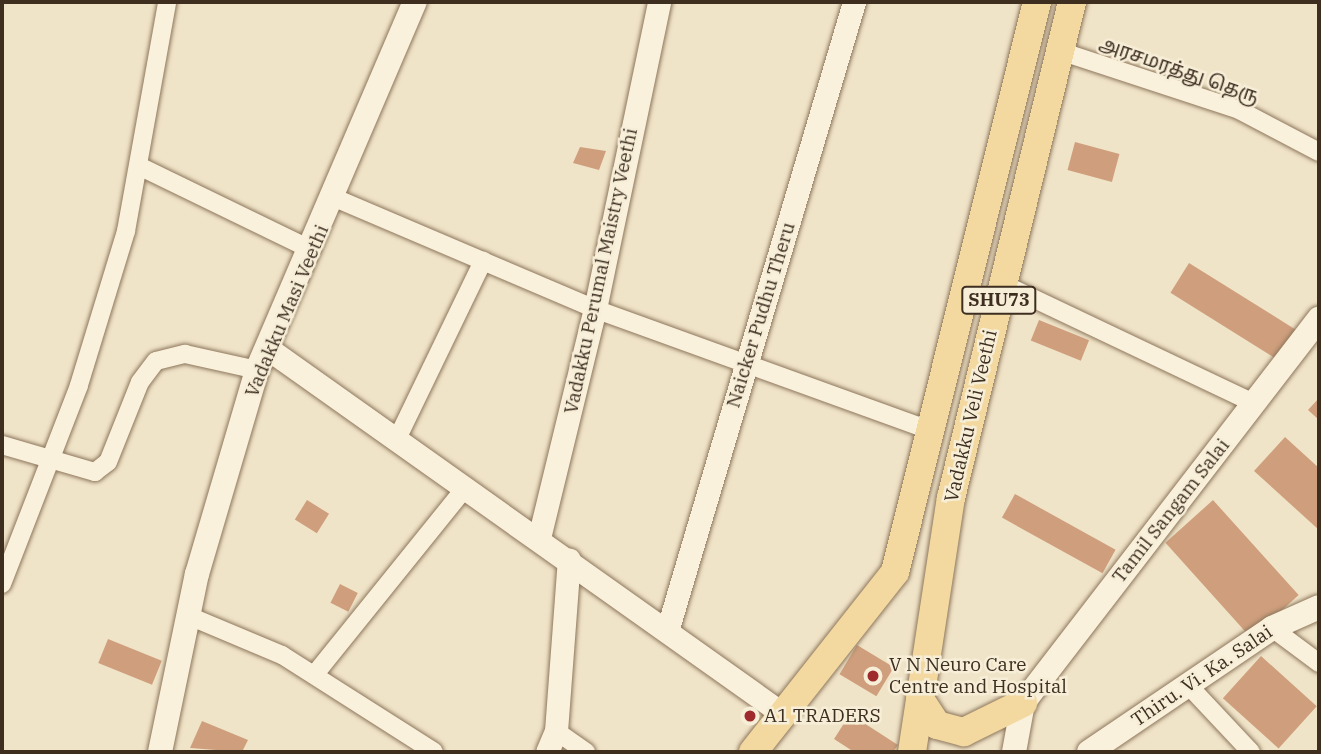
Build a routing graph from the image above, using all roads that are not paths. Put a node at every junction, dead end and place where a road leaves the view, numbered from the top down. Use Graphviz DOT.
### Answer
graph roads {
  1 [pos="167,2"];
  2 [pos="415,2"];
  3 [pos="659,2"];
  4 [pos="854,2"];
  5 [pos="1037,2"];
  6 [pos="1072,2"];
  7 [pos="1060,51"];
  8 [pos="1319,152"];
  9 [pos="139,166"];
  10 [pos="335,198"];
  11 [pos="312,250"];
  12 [pos="483,261"];
  13 [pos="1003,284"];
  14 [pos="595,309"];
  15 [pos="1319,319"];
  16 [pos="264,360"];
  17 [pos="746,367"];
  18 [pos="1254,403"];
  19 [pos="930,430"];
  20 [pos="397,439"];
  21 [pos="2,445"];
  22 [pos="48,459"];
  23 [pos="466,487"];
  24 [pos="539,538"];
  25 [pos="569,559"];
  26 [pos="895,572"];
  27 [pos="2,584"];
  28 [pos="935,600"];
  29 [pos="1319,607"];
  30 [pos="190,616"];
  31 [pos="668,628"];
  32 [pos="1272,628"];
  33 [pos="1319,663"];
  34 [pos="314,674"];
  35 [pos="1188,685"];
  36 [pos="920,699"];
  37 [pos="1023,703"];
  38 [pos="783,714"];
  39 [pos="552,742"];
  40 [pos="160,752"];
  41 [pos="434,752"];
  42 [pos="586,752"];
  43 [pos="753,752"];
  44 [pos="912,752"];
  45 [pos="1014,752"];
  46 [pos="1089,752"];
  47 [pos="1251,752"];
  1 -- 9 [label="street"];
  2 -- 10 [label="main road, Vadakku Masi Veethi"];
  3 -- 14 [label="street, Vadakku Perumal Maistry Veethi"];
  4 -- 17 [label="street, Naicker Pudhu Theru"];
  5 -- 19 [label="main road, Vadakku Veli Veethi / SHU73"];
  6 -- 7 [label="main road, Vadakku Veli Veethi / SHU73"];
  7 -- 8 [label="street, அரசமரத்து தெரு"];
  7 -- 13 [label="main road, Vadakku Veli Veethi / SHU73"];
  9 -- 11 [label="street"];
  9 -- 22 [label="street"];
  10 -- 11 [label="main road, Vadakku Masi Veethi"];
  10 -- 12 [label="street"];
  11 -- 16 [label="main road, Vadakku Masi Veethi"];
  12 -- 14 [label="street"];
  12 -- 20 [label="street"];
  13 -- 18 [label="street"];
  13 -- 28 [label="main road, Vadakku Veli Veethi / SHU73"];
  14 -- 17 [label="street"];
  14 -- 24 [label="street, Vadakku Perumal Maistry Veethi"];
  15 -- 18 [label="main road, Tamil Sangam Salai"];
  16 -- 20 [label="street"];
  16 -- 22 [label="street"];
  16 -- 30 [label="main road, Vadakku Masi Veethi"];
  17 -- 19 [label="street"];
  17 -- 31 [label="street, Naicker Pudhu Theru"];
  18 -- 37 [label="main road, Tamil Sangam Salai"];
  19 -- 26 [label="main road, Vadakku Veli Veethi / SHU73"];
  20 -- 23 [label="street"];
  21 -- 22 [label="street"];
  22 -- 27 [label="street"];
  23 -- 24 [label="street"];
  23 -- 34 [label="street"];
  24 -- 25 [label="street"];
  25 -- 31 [label="street"];
  25 -- 39 [label="street"];
  26 -- 28 [label="main road"];
  26 -- 38 [label="main road"];
  28 -- 36 [label="main road, Vadakku Veli Veethi / SHU73"];
  29 -- 32 [label="main road, Thiru. Vi. Ka. Salai"];
  30 -- 34 [label="street"];
  30 -- 40 [label="main road, Vadakku Masi Veethi"];
  31 -- 38 [label="street"];
  32 -- 33 [label="street"];
  32 -- 35 [label="main road, Thiru. Vi. Ka. Salai"];
  34 -- 41 [label="street"];
  35 -- 46 [label="main road, Thiru. Vi. Ka. Salai"];
  35 -- 47 [label="street"];
  36 -- 37 [label="main road"];
  36 -- 44 [label="main road, Vadakku Veli Veethi / SHU73"];
  37 -- 45 [label="main road"];
  38 -- 43 [label="main road"];
  39 -- 42 [label="street"];
}
